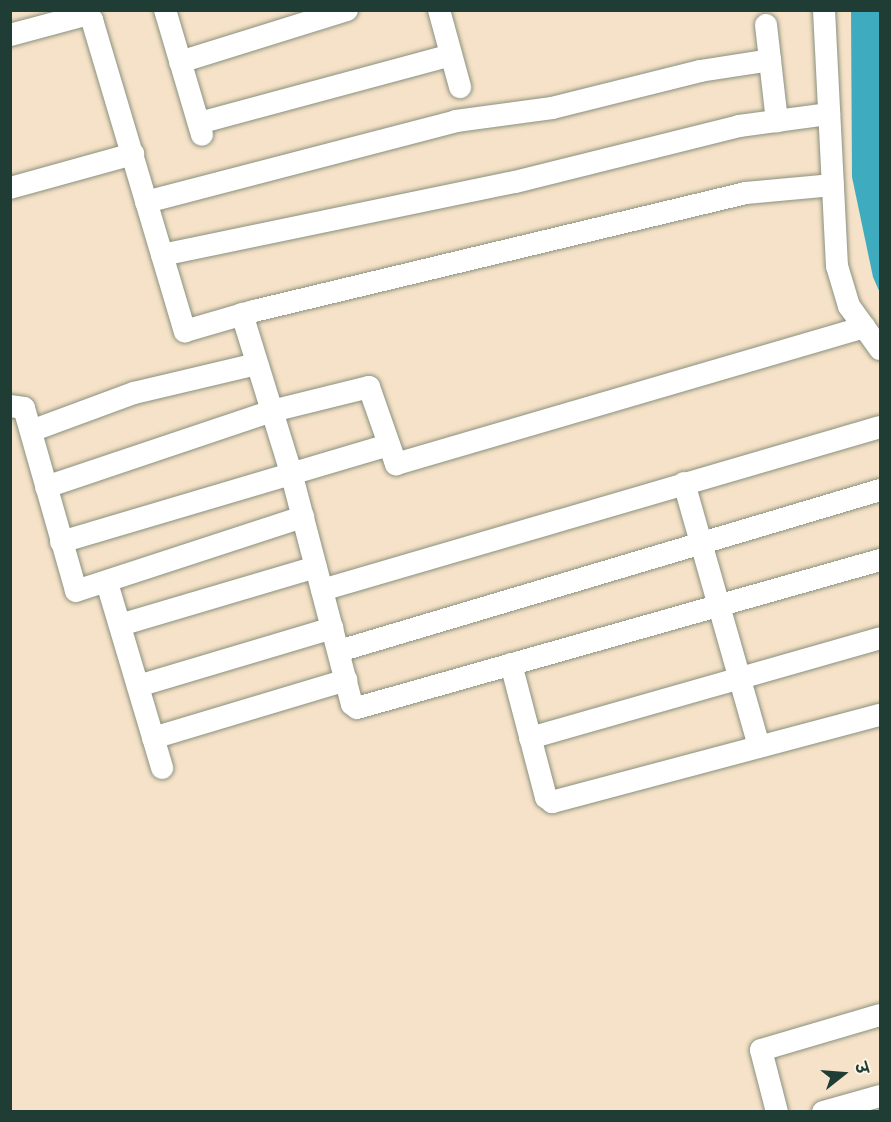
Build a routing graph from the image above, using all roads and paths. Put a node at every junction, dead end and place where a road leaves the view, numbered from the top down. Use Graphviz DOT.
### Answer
graph roads {
  1 [pos="165,10"];
  2 [pos="347,10"];
  3 [pos="439,10"];
  4 [pos="824,10"];
  5 [pos="766,25"];
  6 [pos="10,35"];
  7 [pos="451,55"];
  8 [pos="770,60"];
  9 [pos="180,62"];
  10 [pos="460,87"];
  11 [pos="829,114"];
  12 [pos="777,121"];
  13 [pos="133,154"];
  14 [pos="833,185"];
  15 [pos="10,188"];
  16 [pos="146,202"];
  17 [pos="162,255"];
  18 [pos="242,314"];
  19 [pos="864,327"];
  20 [pos="880,349"];
  21 [pos="257,364"];
  22 [pos="10,406"];
  23 [pos="272,411"];
  24 [pos="880,427"];
  25 [pos="31,430"];
  26 [pos="388,446"];
  27 [pos="291,472"];
  28 [pos="684,483"];
  29 [pos="46,487"];
  30 [pos="880,490"];
  31 [pos="303,517"];
  32 [pos="701,541"];
  33 [pos="61,542"];
  34 [pos="880,560"];
  35 [pos="316,567"];
  36 [pos="107,583"];
  37 [pos="322,590"];
  38 [pos="719,604"];
  39 [pos="120,626"];
  40 [pos="333,628"];
  41 [pos="880,638"];
  42 [pos="339,651"];
  43 [pos="511,664"];
  44 [pos="739,678"];
  45 [pos="346,680"];
  46 [pos="138,686"];
  47 [pos="880,715"];
  48 [pos="153,738"];
  49 [pos="530,738"];
  50 [pos="759,747"];
  51 [pos="162,768"];
  52 [pos="880,1014"];
  53 [pos="880,1096"];
  54 [pos="777,1112"];
  55 [pos="823,1112"];
  1 -- 9 [label="street"];
  2 -- 9 [label="street"];
  3 -- 7 [label="street"];
  4 -- 11 [label="street"];
  5 -- 8 [label="street"];
  6 -- 13 [label="street"];
  7 -- 9 [label="street"];
  7 -- 10 [label="street"];
  8 -- 12 [label="street"];
  8 -- 16 [label="street"];
  11 -- 12 [label="street"];
  11 -- 14 [label="street"];
  12 -- 17 [label="street"];
  13 -- 15 [label="street"];
  13 -- 16 [label="street"];
  14 -- 18 [label="street"];
  14 -- 19 [label="street"];
  16 -- 17 [label="street"];
  17 -- 18 [label="street"];
  18 -- 21 [label="street"];
  19 -- 20 [label="street"];
  19 -- 26 [label="street"];
  21 -- 23 [label="street"];
  21 -- 25 [label="street"];
  22 -- 25 [label="street"];
  23 -- 26 [label="street"];
  23 -- 27 [label="street"];
  23 -- 29 [label="street"];
  24 -- 28 [label="street"];
  25 -- 29 [label="street"];
  26 -- 27 [label="street"];
  27 -- 31 [label="street"];
  27 -- 33 [label="street"];
  28 -- 32 [label="street"];
  28 -- 37 [label="street"];
  29 -- 33 [label="street"];
  30 -- 32 [label="street"];
  31 -- 35 [label="street"];
  31 -- 36 [label="street"];
  32 -- 38 [label="street"];
  32 -- 42 [label="street"];
  33 -- 36 [label="street"];
  34 -- 38 [label="street"];
  35 -- 37 [label="street"];
  35 -- 39 [label="street"];
  36 -- 39 [label="street"];
  37 -- 40 [label="street"];
  38 -- 43 [label="street"];
  38 -- 44 [label="street"];
  39 -- 46 [label="street"];
  40 -- 42 [label="street"];
  40 -- 46 [label="street"];
  41 -- 44 [label="street"];
  42 -- 45 [label="street"];
  43 -- 45 [label="street"];
  43 -- 49 [label="street"];
  44 -- 49 [label="street"];
  44 -- 50 [label="street"];
  45 -- 48 [label="street"];
  46 -- 48 [label="street"];
  47 -- 50 [label="street"];
  48 -- 51 [label="street"];
  49 -- 50 [label="street"];
  52 -- 54 [label="street"];
  53 -- 55 [label="street"];
}
